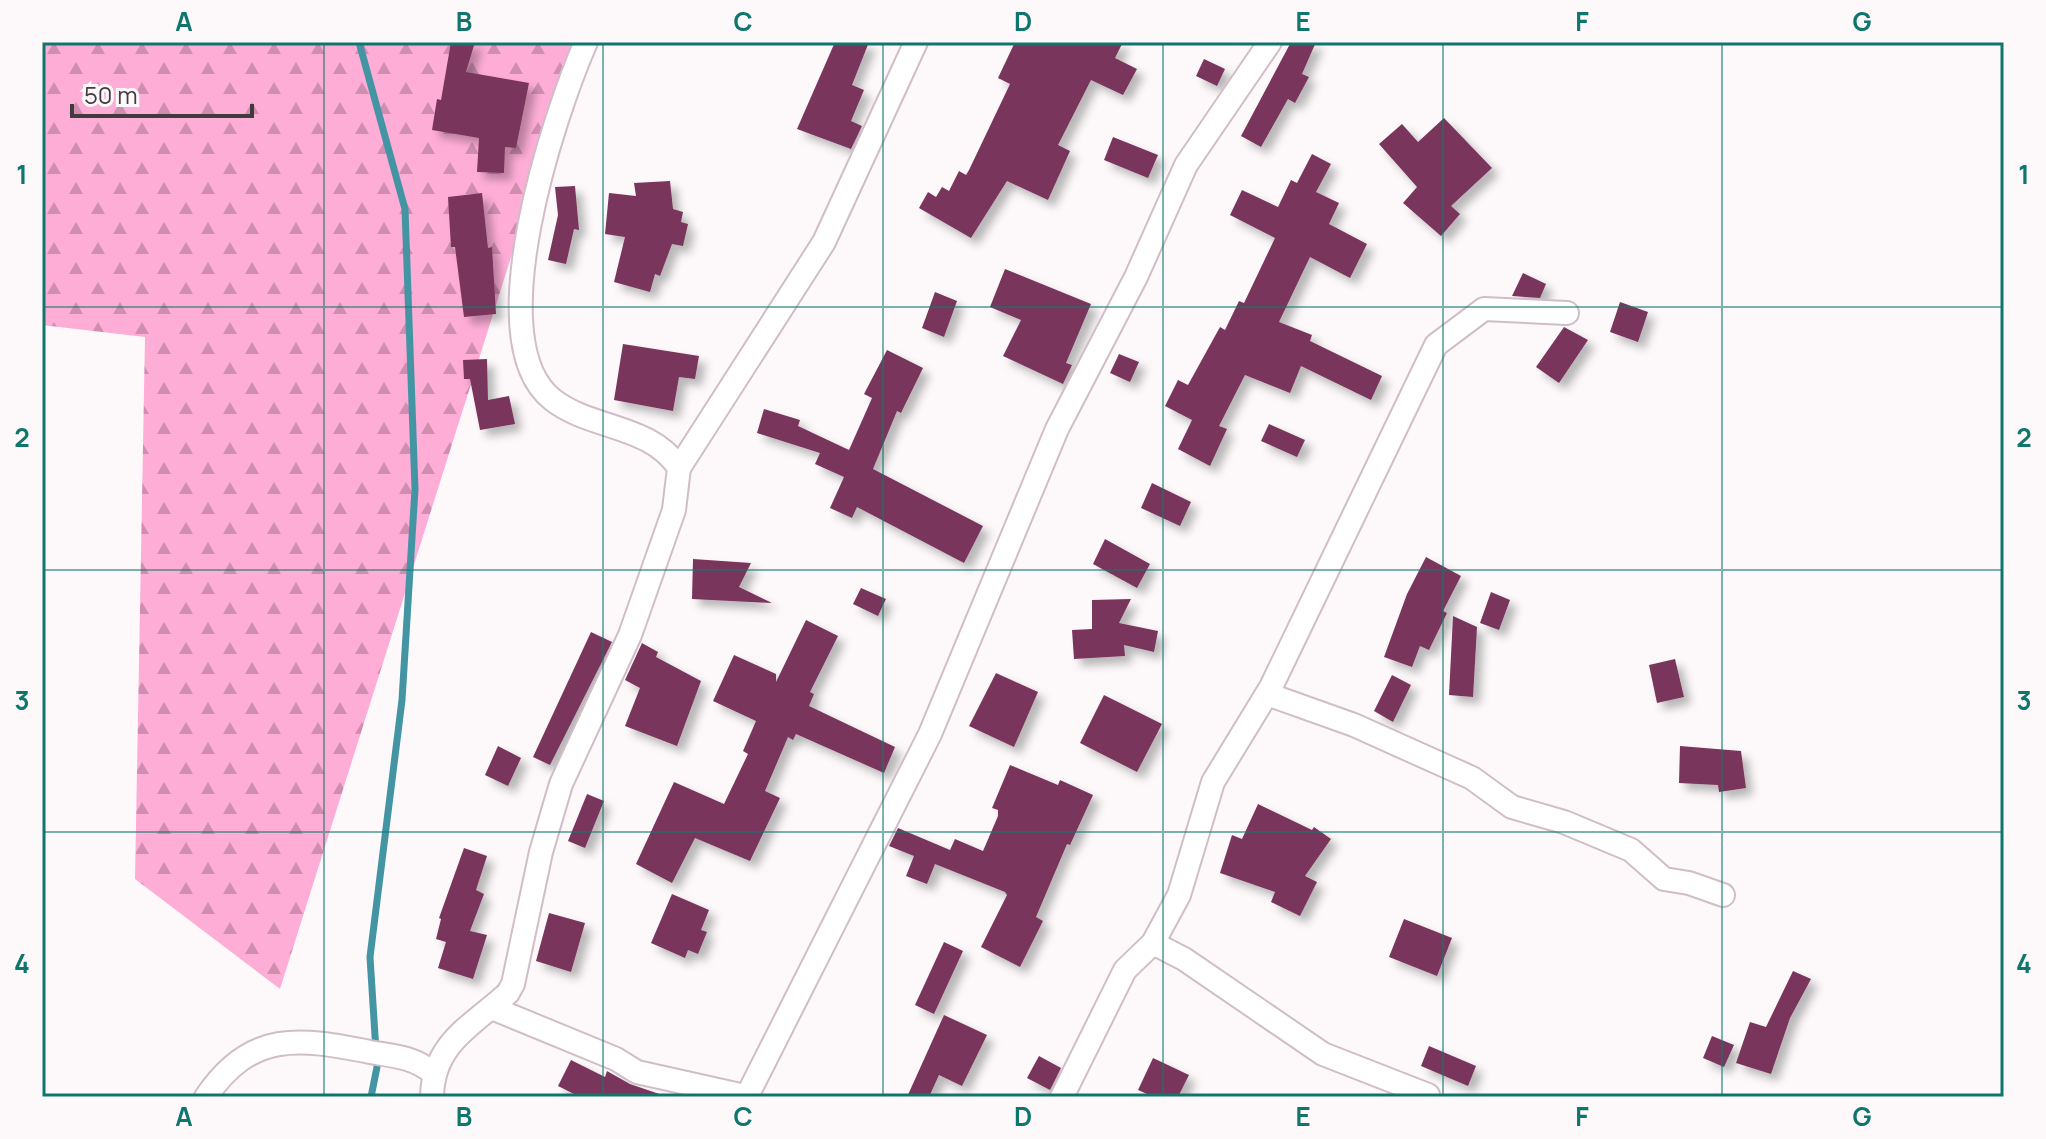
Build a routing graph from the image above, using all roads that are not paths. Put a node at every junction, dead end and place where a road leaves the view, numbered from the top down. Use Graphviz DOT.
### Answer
graph roads {
  1 [pos="586,42"];
  2 [pos="916,42"];
  3 [pos="1270,42"];
  4 [pos="1567,313"];
  5 [pos="679,468"];
  6 [pos="1267,694"];
  7 [pos="1723,895"];
  8 [pos="1153,943"];
  9 [pos="492,1008"];
  10 [pos="433,1073"];
  11 [pos="1428,1095"];
  12 [pos="748,1096"];
  13 [pos="206,1097"];
  14 [pos="432,1097"];
  15 [pos="1062,1097"];
  1 -- 5 [label="street"];
  2 -- 5 [label="street"];
  3 -- 12 [label="street"];
  4 -- 6 [label="street"];
  5 -- 9 [label="street"];
  6 -- 7 [label="street"];
  6 -- 8 [label="street"];
  8 -- 11 [label="street"];
  8 -- 15 [label="street"];
  9 -- 10 [label="street"];
  9 -- 12 [label="street"];
  10 -- 13 [label="street"];
  10 -- 14 [label="street"];
}
